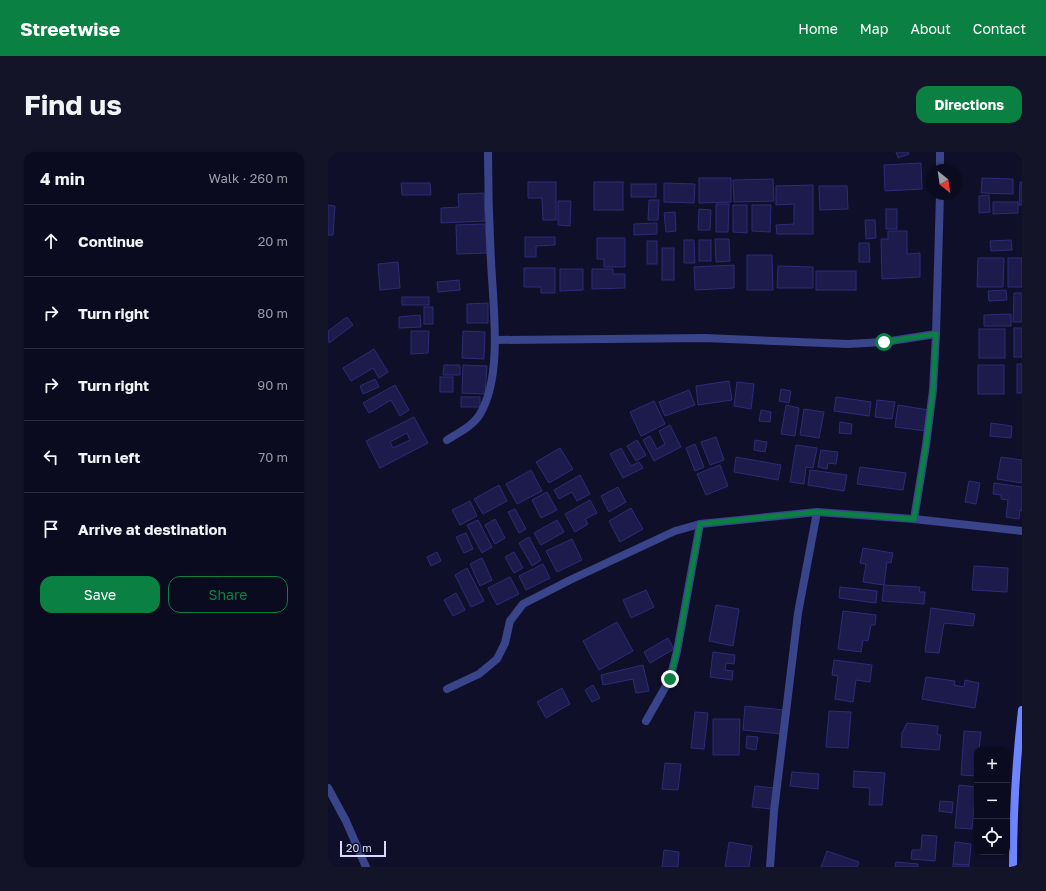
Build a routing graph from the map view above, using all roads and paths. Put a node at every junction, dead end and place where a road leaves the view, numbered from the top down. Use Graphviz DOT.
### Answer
graph roads {
  1 [pos="488,152"];
  2 [pos="940,152"];
  3 [pos="940,164"];
  4 [pos="940,200"];
  5 [pos="936,334"];
  6 [pos="496,340"];
  7 [pos="447,440"];
  8 [pos="816,512"];
  9 [pos="914,519"];
  10 [pos="700,524"];
  11 [pos="1022,531"];
  12 [pos="447,689"];
  13 [pos="1022,710"];
  14 [pos="646,721"];
  15 [pos="328,788"];
  16 [pos="366,867"];
  17 [pos="770,867"];
  18 [pos="1013,867"];
  1 -- 6 [label="street"];
  2 -- 3 [label="street"];
  4 -- 5 [label="street"];
  5 -- 6 [label="street"];
  5 -- 9 [label="street"];
  6 -- 7 [label="street"];
  8 -- 9 [label="street"];
  8 -- 10 [label="street"];
  8 -- 17 [label="street"];
  9 -- 11 [label="street"];
  10 -- 12 [label="street"];
  10 -- 14 [label="street"];
  13 -- 18 [label="main road"];
  15 -- 16 [label="street"];
}
